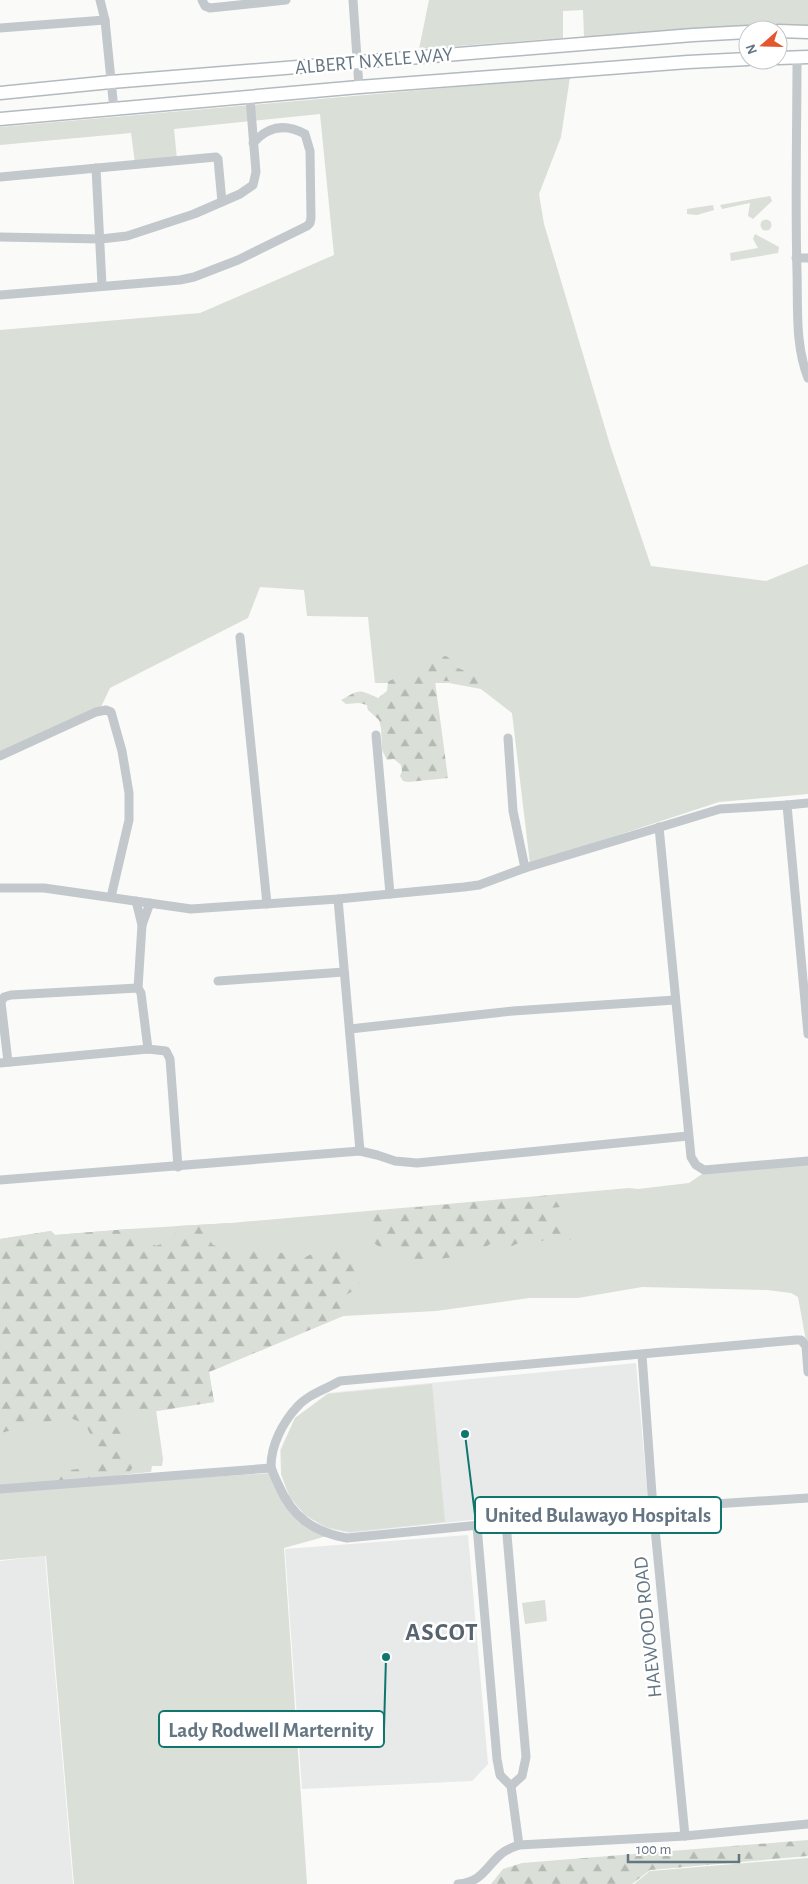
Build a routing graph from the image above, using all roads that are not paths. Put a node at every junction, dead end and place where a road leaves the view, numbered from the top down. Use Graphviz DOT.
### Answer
graph roads {
  1 [pos="100,0"];
  2 [pos="202,0"];
  3 [pos="286,0"];
  4 [pos="353,0"];
  5 [pos="105,20"];
  6 [pos="0,28"];
  7 [pos="788,31"];
  8 [pos="738,32"];
  9 [pos="808,32"];
  10 [pos="802,57"];
  11 [pos="788,58"];
  12 [pos="738,60"];
  13 [pos="357,62"];
  14 [pos="111,82"];
  15 [pos="359,87"];
  16 [pos="0,92"];
  17 [pos="250,98"];
  18 [pos="114,110"];
  19 [pos="0,119"];
  20 [pos="254,143"];
  21 [pos="96,168"];
  22 [pos="0,177"];
  23 [pos="222,202"];
  24 [pos="0,237"];
  25 [pos="100,239"];
  26 [pos="796,258"];
  27 [pos="808,258"];
  28 [pos="102,286"];
  29 [pos="0,295"];
  30 [pos="808,378"];
  31 [pos="240,637"];
  32 [pos="376,735"];
  33 [pos="508,738"];
  34 [pos="0,756"];
  35 [pos="808,803"];
  36 [pos="787,805"];
  37 [pos="659,827"];
  38 [pos="525,868"];
  39 [pos="0,888"];
  40 [pos="390,894"];
  41 [pos="111,897"];
  42 [pos="338,899"];
  43 [pos="136,901"];
  44 [pos="150,903"];
  45 [pos="267,904"];
  46 [pos="142,925"];
  47 [pos="344,972"];
  48 [pos="218,981"];
  49 [pos="138,988"];
  50 [pos="675,1000"];
  51 [pos="350,1029"];
  52 [pos="808,1034"];
  53 [pos="148,1049"];
  54 [pos="4,1063"];
  55 [pos="688,1136"];
  56 [pos="360,1151"];
  57 [pos="808,1161"];
  58 [pos="178,1167"];
  59 [pos="0,1180"];
  60 [pos="642,1355"];
  61 [pos="808,1372"];
  62 [pos="271,1468"];
  63 [pos="0,1489"];
  64 [pos="808,1498"];
  65 [pos="654,1508"];
  66 [pos="506,1523"];
  67 [pos="477,1526"];
  68 [pos="511,1786"];
  69 [pos="808,1824"];
  70 [pos="685,1836"];
  71 [pos="519,1845"];
  72 [pos="458,1884"];
  1 -- 5 [label="street"];
  2 -- 3 [label="street"];
  4 -- 13 [label="street"];
  5 -- 6 [label="street"];
  5 -- 14 [label="street"];
  7 -- 9 [label="main road"];
  8 -- 13 [label="main road, ALBERT NXELE WAY"];
  10 -- 11 [label="main road"];
  10 -- 26 [label="street"];
  12 -- 15 [label="main road, ALBERT NXELE WAY"];
  13 -- 14 [label="main road, ALBERT NXELE WAY"];
  13 -- 15 [label="street"];
  14 -- 16 [label="main road, ALBERT NXELE WAY"];
  14 -- 18 [label="street"];
  15 -- 17 [label="main road, ALBERT NXELE WAY"];
  17 -- 18 [label="main road, ALBERT NXELE WAY"];
  17 -- 20 [label="street"];
  18 -- 19 [label="main road, ALBERT NXELE WAY"];
  20 -- 23 [label="street"];
  20 -- 28 [label="street"];
  21 -- 22 [label="street"];
  21 -- 23 [label="street"];
  21 -- 25 [label="street"];
  23 -- 25 [label="street"];
  24 -- 25 [label="street"];
  25 -- 28 [label="street"];
  26 -- 27 [label="street"];
  26 -- 30 [label="street"];
  28 -- 29 [label="street"];
  31 -- 45 [label="street"];
  32 -- 40 [label="street"];
  33 -- 38 [label="street"];
  34 -- 41 [label="street"];
  35 -- 36 [label="street"];
  36 -- 37 [label="street"];
  36 -- 52 [label="street"];
  37 -- 38 [label="street"];
  37 -- 50 [label="street"];
  38 -- 40 [label="street"];
  39 -- 41 [label="street"];
  40 -- 42 [label="street"];
  41 -- 43 [label="street"];
  42 -- 45 [label="street"];
  42 -- 47 [label="street"];
  43 -- 44 [label="street"];
  43 -- 46 [label="street"];
  44 -- 45 [label="street"];
  44 -- 46 [label="street"];
  46 -- 49 [label="street"];
  47 -- 48 [label="street"];
  47 -- 51 [label="street"];
  49 -- 53 [label="street"];
  49 -- 54 [label="street"];
  50 -- 51 [label="street"];
  50 -- 55 [label="street"];
  51 -- 56 [label="street"];
  53 -- 54 [label="street"];
  53 -- 58 [label="street"];
  55 -- 56 [label="street"];
  55 -- 57 [label="street"];
  56 -- 58 [label="street"];
  58 -- 59 [label="street"];
  60 -- 61 [label="street"];
  60 -- 62 [label="street"];
  60 -- 65 [label="street, HAEWOOD ROAD"];
  62 -- 63 [label="street"];
  62 -- 67 [label="street"];
  64 -- 65 [label="street"];
  65 -- 66 [label="street"];
  65 -- 70 [label="street, HAEWOOD ROAD"];
  66 -- 67 [label="street"];
  66 -- 68 [label="street"];
  67 -- 68 [label="street"];
  68 -- 71 [label="street"];
  69 -- 70 [label="street"];
  70 -- 71 [label="street"];
  71 -- 72 [label="street"];
}
